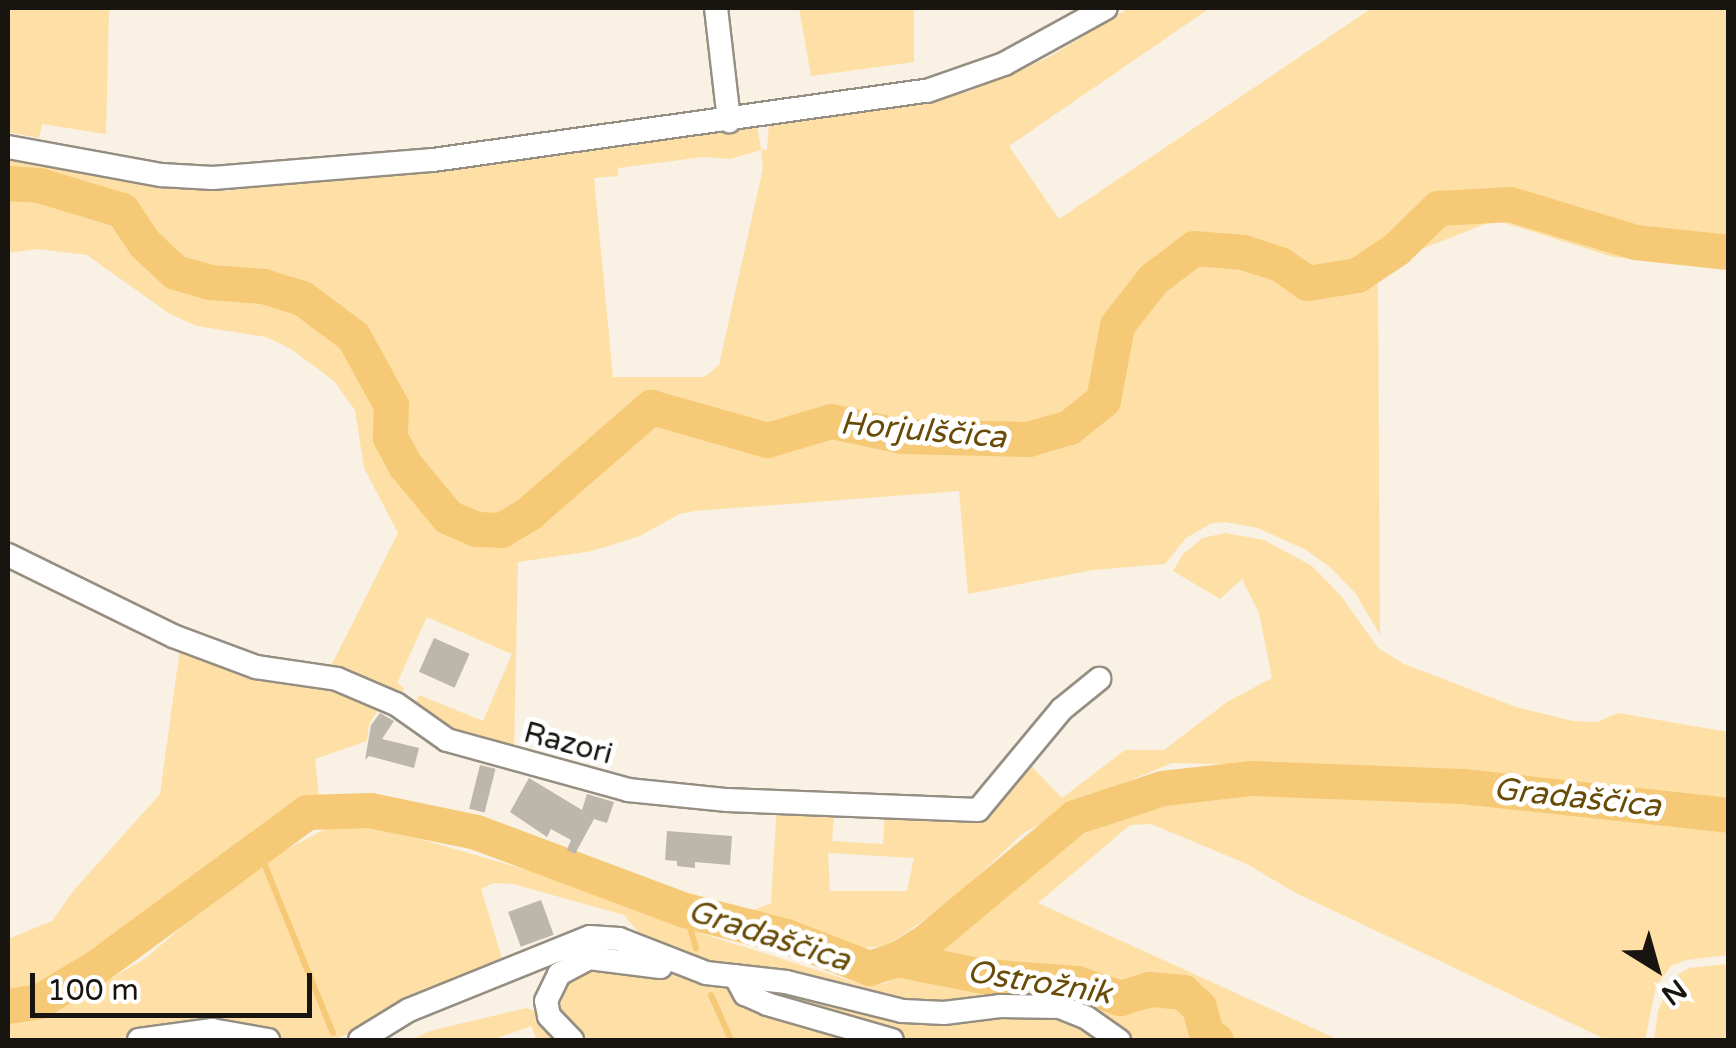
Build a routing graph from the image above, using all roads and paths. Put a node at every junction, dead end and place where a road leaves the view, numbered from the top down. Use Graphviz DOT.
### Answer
graph roads {
  1 [pos="716,8"];
  2 [pos="1106,8"];
  3 [pos="729,121"];
  4 [pos="8,147"];
  5 [pos="8,556"];
  6 [pos="1099,679"];
  7 [pos="673,962"];
  8 [pos="734,976"];
  9 [pos="139,1040"];
  10 [pos="268,1040"];
  11 [pos="360,1040"];
  12 [pos="572,1040"];
  13 [pos="892,1040"];
  14 [pos="1119,1040"];
  1 -- 3 [label="street"];
  2 -- 3 [label="street"];
  3 -- 4 [label="street"];
  5 -- 6 [label="street, Razori"];
  7 -- 8 [label="street"];
  7 -- 11 [label="street"];
  7 -- 12 [label="street"];
  8 -- 13 [label="street"];
  8 -- 14 [label="street"];
  9 -- 10 [label="street"];
}
